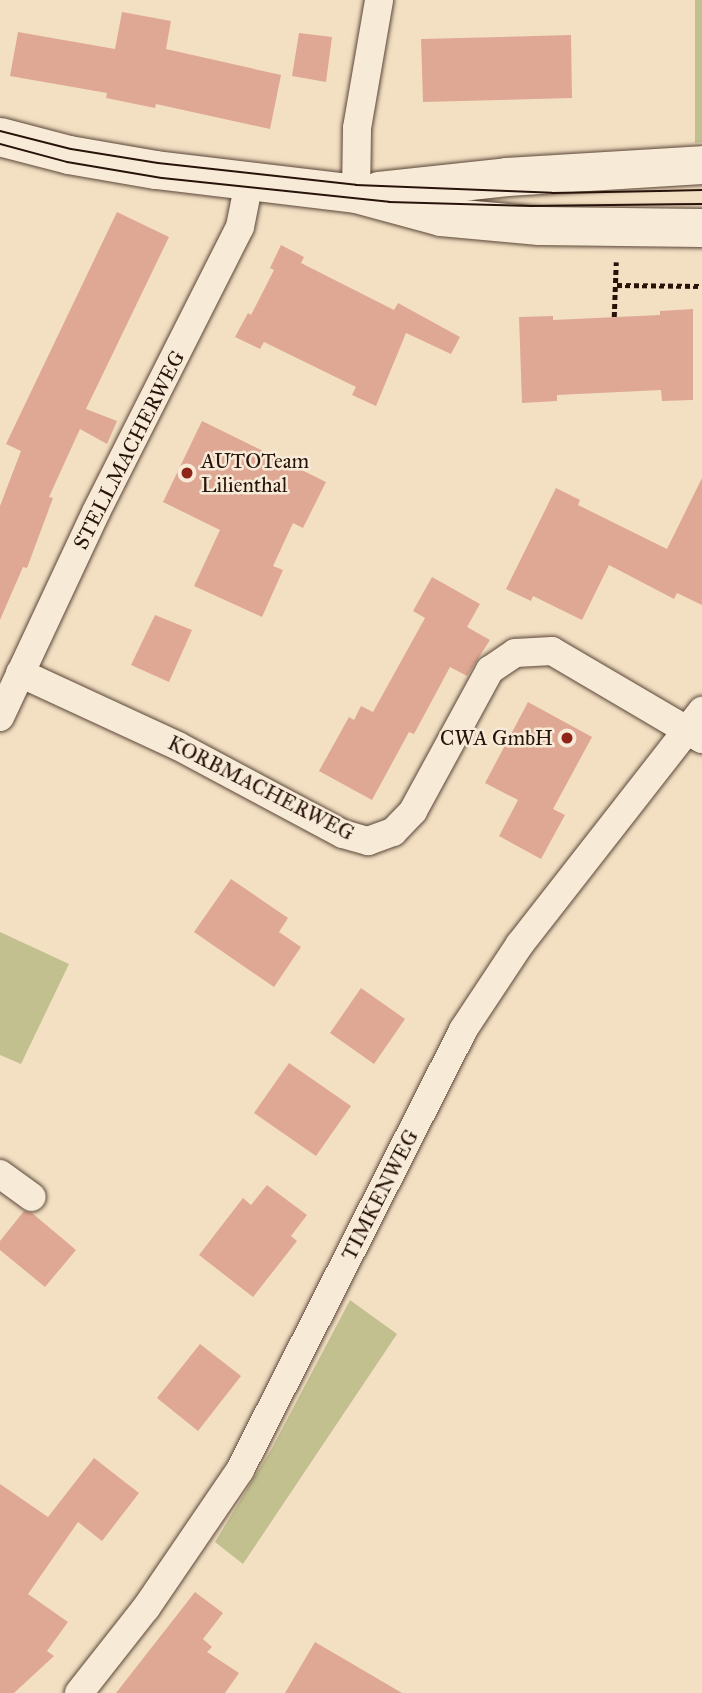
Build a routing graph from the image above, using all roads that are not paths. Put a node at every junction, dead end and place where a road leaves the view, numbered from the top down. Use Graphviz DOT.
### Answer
graph roads {
  1 [pos="379,0"];
  2 [pos="0,137"];
  3 [pos="702,164"];
  4 [pos="249,182"];
  5 [pos="356,194"];
  6 [pos="702,228"];
  7 [pos="20,673"];
  8 [pos="0,717"];
  9 [pos="698,726"];
  10 [pos="0,1174"];
  11 [pos="32,1197"];
  12 [pos="79,1693"];
  1 -- 5 [label="street"];
  2 -- 4 [label="street"];
  3 -- 5 [label="street"];
  4 -- 5 [label="street"];
  4 -- 7 [label="street, STELLMACHERWEG"];
  5 -- 6 [label="street"];
  7 -- 8 [label="street, STELLMACHERWEG"];
  7 -- 9 [label="street, KORBMACHERWEG"];
  9 -- 12 [label="street, TIMKENWEG"];
  10 -- 11 [label="street"];
}
